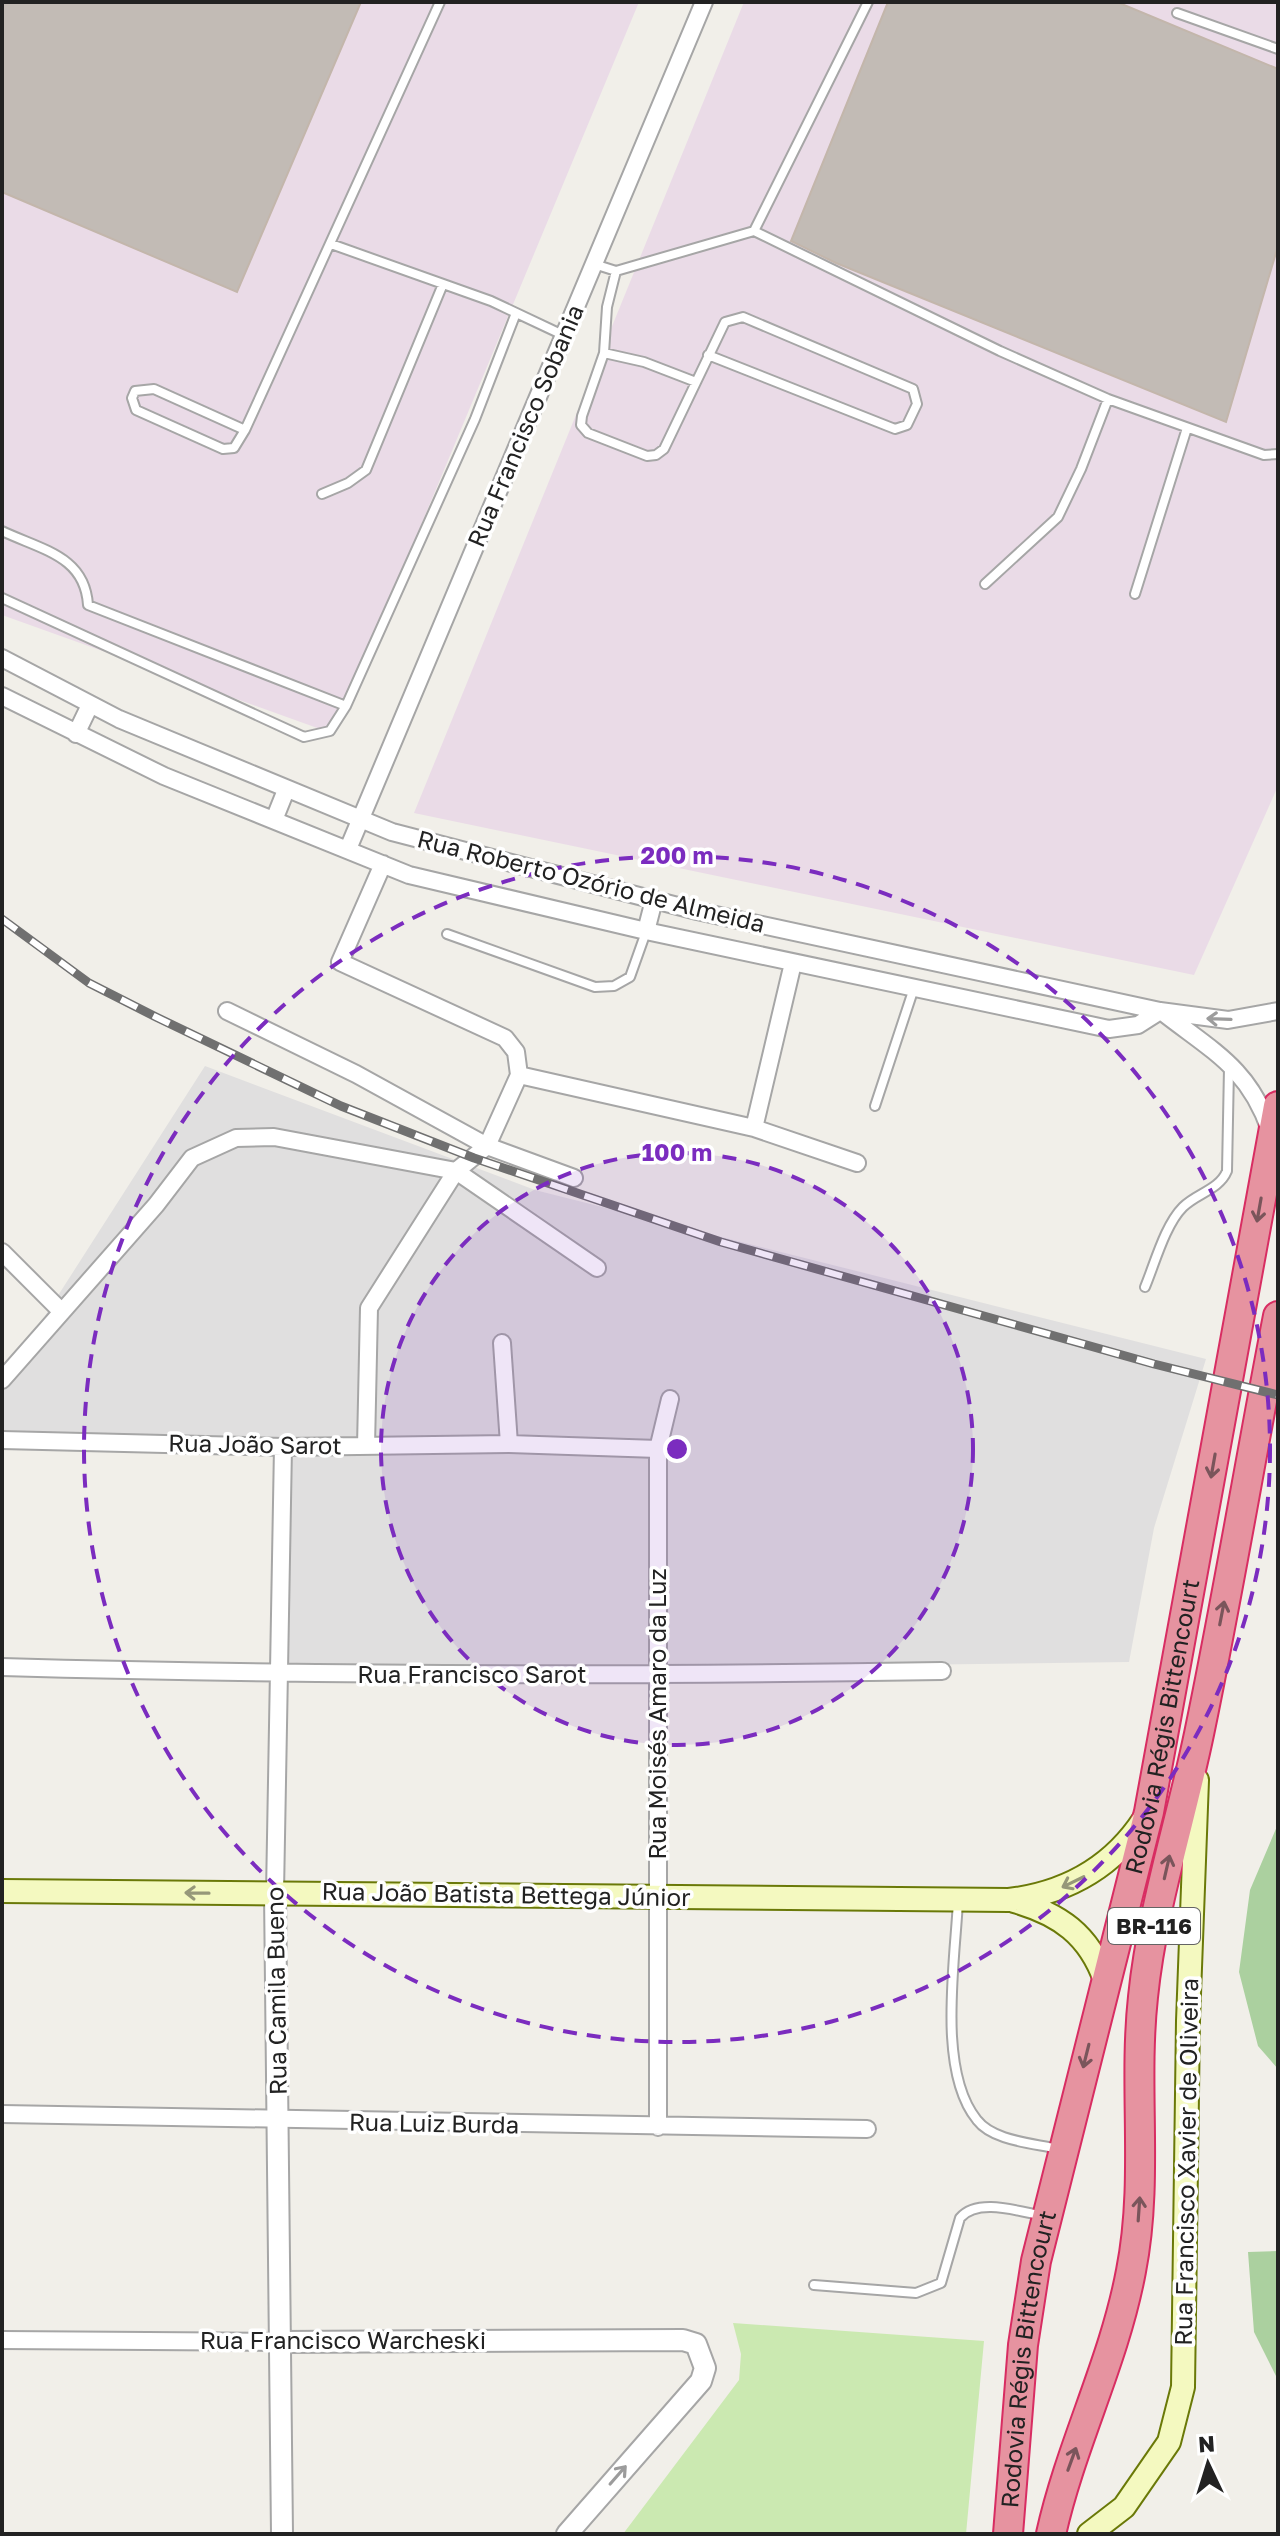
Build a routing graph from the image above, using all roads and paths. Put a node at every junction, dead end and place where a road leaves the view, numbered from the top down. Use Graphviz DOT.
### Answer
graph roads {
  1 [pos="440,2"];
  2 [pos="704,2"];
  3 [pos="868,2"];
  4 [pos="1177,13"];
  5 [pos="1278,49"];
  6 [pos="754,231"];
  7 [pos="331,244"];
  8 [pos="594,264"];
  9 [pos="616,271"];
  10 [pos="443,284"];
  11 [pos="516,313"];
  12 [pos="564,336"];
  13 [pos="604,353"];
  14 [pos="708,355"];
  15 [pos="696,382"];
  16 [pos="1108,399"];
  17 [pos="1187,428"];
  18 [pos="245,430"];
  19 [pos="1278,454"];
  20 [pos="322,494"];
  21 [pos="2,531"];
  22 [pos="985,584"];
  23 [pos="1135,594"];
  24 [pos="2,598"];
  25 [pos="2,658"];
  26 [pos="2,696"];
  27 [pos="90,705"];
  28 [pos="346,706"];
  29 [pos="76,734"];
  30 [pos="286,790"];
  31 [pos="274,820"];
  32 [pos="360,820"];
  33 [pos="348,849"];
  34 [pos="383,864"];
  35 [pos="654,900"];
  36 [pos="646,931"];
  37 [pos="447,934"];
  38 [pos="923,960"];
  39 [pos="793,963"];
  40 [pos="914,988"];
  41 [pos="227,1011"];
  42 [pos="1160,1011"];
  43 [pos="1278,1011"];
  44 [pos="1230,1063"];
  45 [pos="519,1075"];
  46 [pos="875,1106"];
  47 [pos="1278,1106"];
  48 [pos="754,1128"];
  49 [pos="1272,1136"];
  50 [pos="487,1146"];
  51 [pos="857,1163"];
  52 [pos="456,1171"];
  53 [pos="574,1178"];
  54 [pos="2,1252"];
  55 [pos="597,1268"];
  56 [pos="1145,1287"];
  57 [pos="61,1311"];
  58 [pos="1277,1323"];
  59 [pos="502,1343"];
  60 [pos="2,1380"];
  61 [pos="670,1399"];
  62 [pos="2,1440"];
  63 [pos="509,1444"];
  64 [pos="366,1446"];
  65 [pos="283,1447"];
  66 [pos="658,1449"];
  67 [pos="2,1667"];
  68 [pos="942,1671"];
  69 [pos="281,1675"];
  70 [pos="657,1676"];
  71 [pos="1199,1735"];
  72 [pos="1149,1812"];
  73 [pos="2,1891"];
  74 [pos="275,1893"];
  75 [pos="659,1897"];
  76 [pos="958,1899"];
  77 [pos="1009,1900"];
  78 [pos="1105,1980"];
  79 [pos="2,2114"];
  80 [pos="278,2121"];
  81 [pos="658,2127"];
  82 [pos="867,2129"];
  83 [pos="1062,2150"];
  84 [pos="1045,2216"];
  85 [pos="814,2285"];
  86 [pos="2,2340"];
  87 [pos="281,2342"];
  88 [pos="282,2534"];
  89 [pos="567,2534"];
  90 [pos="1008,2534"];
  91 [pos="1051,2534"];
  92 [pos="1089,2534"];
  1 -- 7 [label="lane"];
  2 -- 8 [label="street, Rua Francisco Sobania"];
  3 -- 6 [label="lane"];
  4 -- 5 [label="lane"];
  6 -- 9 [label="lane"];
  6 -- 16 [label="lane"];
  7 -- 10 [label="lane"];
  7 -- 18 [label="lane"];
  8 -- 9 [label="lane"];
  8 -- 12 [label="street, Rua Francisco Sobania"];
  9 -- 13 [label="lane"];
  10 -- 11 [label="lane"];
  10 -- 20 [label="lane"];
  11 -- 12 [label="lane"];
  11 -- 28 [label="lane"];
  12 -- 32 [label="street, Rua Francisco Sobania"];
  13 -- 15 [label="lane"];
  13 -- 15 [label="lane"];
  14 -- 14 [label="lane"];
  14 -- 15 [label="lane"];
  16 -- 17 [label="lane"];
  16 -- 22 [label="lane"];
  17 -- 19 [label="lane"];
  17 -- 23 [label="lane"];
  18 -- 18 [label="lane"];
  21 -- 28 [label="lane"];
  24 -- 28 [label="lane"];
  25 -- 27 [label="street, Rua Roberto Ozório de Almeida"];
  26 -- 29 [label="street"];
  27 -- 29 [label="street"];
  27 -- 30 [label="street, Rua Roberto Ozório de Almeida"];
  29 -- 31 [label="street"];
  30 -- 31 [label="street"];
  30 -- 32 [label="street, Rua Roberto Ozório de Almeida"];
  31 -- 33 [label="street"];
  32 -- 33 [label="street, Rua Francisco Sobania"];
  32 -- 35 [label="street, Rua Roberto Ozório de Almeida"];
  33 -- 34 [label="street"];
  34 -- 36 [label="street"];
  34 -- 45 [label="street"];
  35 -- 36 [label="street"];
  35 -- 38 [label="street, Rua Roberto Ozório de Almeida"];
  36 -- 37 [label="lane"];
  36 -- 39 [label="street"];
  38 -- 40 [label="street"];
  38 -- 42 [label="street, Rua Roberto Ozório de Almeida"];
  39 -- 40 [label="street"];
  39 -- 48 [label="street"];
  40 -- 42 [label="street"];
  40 -- 46 [label="lane"];
  41 -- 50 [label="street"];
  43 -- 42 [label="street, Rua Roberto Ozório de Almeida, one-way"];
  42 -- 44 [label="street, Rua Roberto Ozório de Almeida"];
  44 -- 49 [label="street, Rua Roberto Ozório de Almeida"];
  44 -- 56 [label="lane"];
  45 -- 48 [label="street"];
  45 -- 50 [label="street"];
  47 -- 49 [label="highway, Rodovia Régis Bittencourt / BR-116"];
  48 -- 51 [label="street"];
  49 -- 72 [label="highway, Rodovia Régis Bittencourt / BR-116, one-way"];
  50 -- 52 [label="street"];
  50 -- 53 [label="street"];
  52 -- 55 [label="street"];
  52 -- 57 [label="street"];
  52 -- 64 [label="street"];
  54 -- 57 [label="street"];
  57 -- 60 [label="street"];
  71 -- 58 [label="highway, Rodovia Régis Bittencourt / BR-116, one-way"];
  59 -- 63 [label="street"];
  61 -- 66 [label="street, Rua Moisés Amaro da Luz"];
  62 -- 65 [label="street, Rua João Sarot"];
  63 -- 64 [label="street, Rua João Sarot"];
  63 -- 66 [label="street, Rua João Sarot"];
  64 -- 65 [label="street, Rua João Sarot"];
  65 -- 69 [label="street, Rua Camila Bueno"];
  66 -- 70 [label="street, Rua Moisés Amaro da Luz"];
  67 -- 69 [label="street, Rua Francisco Sarot"];
  68 -- 70 [label="street, Rua Francisco Sarot"];
  69 -- 70 [label="street, Rua Francisco Sarot"];
  69 -- 74 [label="street, Rua Camila Bueno"];
  70 -- 75 [label="street, Rua Moisés Amaro da Luz"];
  91 -- 71 [label="highway, Rodovia Régis Bittencourt / BR-116, one-way"];
  71 -- 92 [label="main road, Rua Francisco Xavier de Oliveira"];
  72 -- 77 [label="main road, Rua João Batista Bettega Júnior, one-way"];
  72 -- 78 [label="highway, Rodovia Régis Bittencourt / BR-116"];
  74 -- 73 [label="main road, Rua João Batista Bettega Júnior, one-way"];
  74 -- 75 [label="main road, Rua João Batista Bettega Júnior"];
  74 -- 80 [label="street, Rua Camila Bueno"];
  75 -- 76 [label="main road, Rua João Batista Bettega Júnior"];
  75 -- 81 [label="street, Rua Moisés Amaro da Luz"];
  76 -- 77 [label="main road, Rua João Batista Bettega Júnior"];
  76 -- 83 [label="lane"];
  77 -- 78 [label="main road, Rua João Batista Bettega Júnior"];
  78 -- 83 [label="highway, Rodovia Régis Bittencourt / BR-116, one-way"];
  79 -- 80 [label="street, Rua Luiz Burda"];
  80 -- 81 [label="street, Rua Luiz Burda"];
  80 -- 87 [label="street, Rua Camila Bueno"];
  81 -- 82 [label="street, Rua Luiz Burda"];
  83 -- 84 [label="highway, Rodovia Régis Bittencourt / BR-116"];
  84 -- 85 [label="lane"];
  84 -- 90 [label="highway, Rodovia Régis Bittencourt / BR-116"];
  86 -- 87 [label="street, Rua Francisco Warcheski"];
  87 -- 88 [label="street, Rua Camila Bueno"];
  89 -- 87 [label="street, Rua Francisco Warcheski, one-way"];
}
